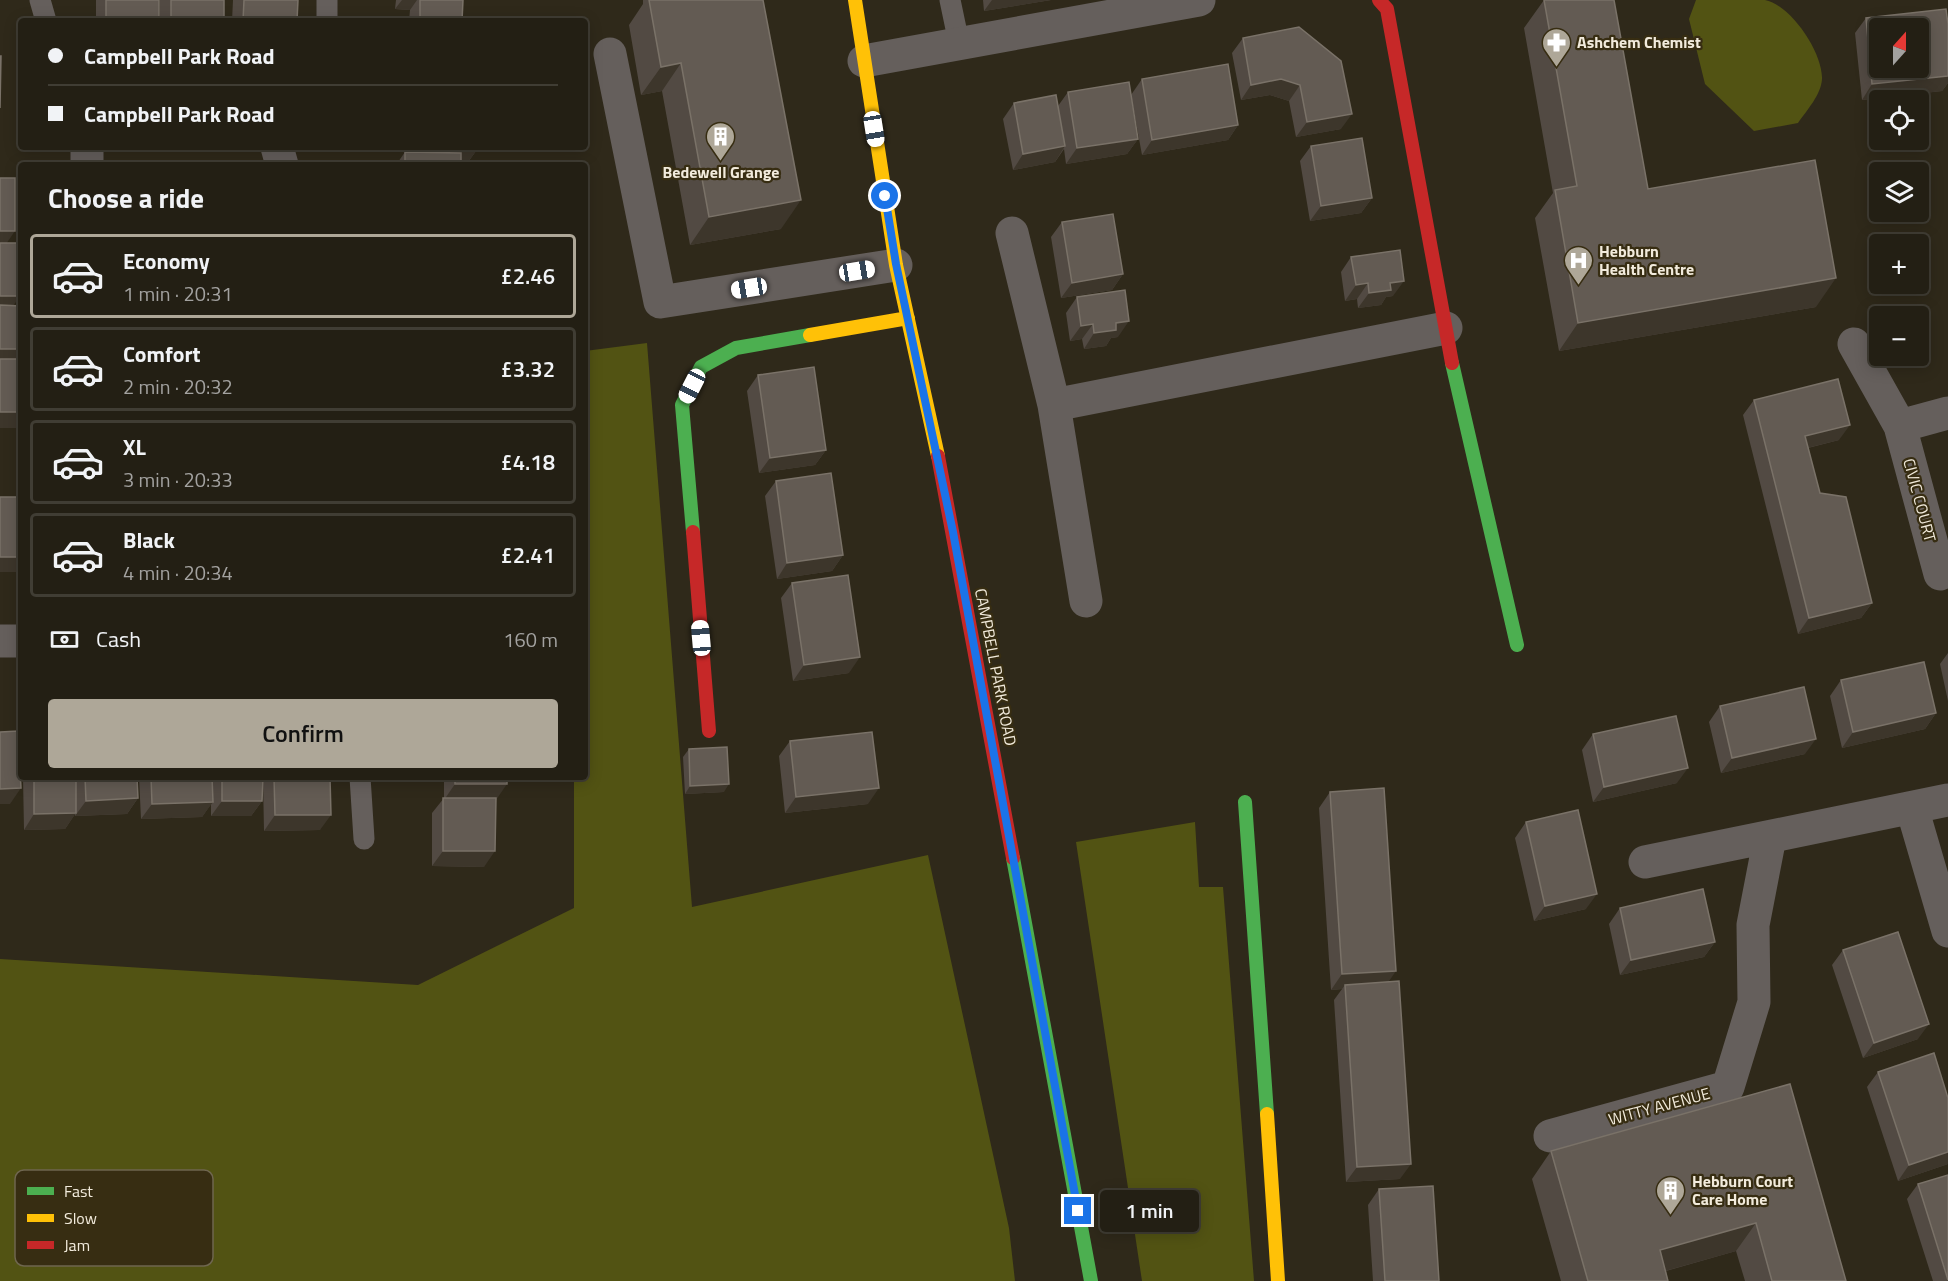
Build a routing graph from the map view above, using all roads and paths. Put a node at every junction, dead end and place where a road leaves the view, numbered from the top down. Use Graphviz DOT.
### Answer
graph roads {
  1 [pos="40,0"];
  2 [pos="327,0"];
  3 [pos="849,0"];
  4 [pos="855,0"];
  5 [pos="950,0"];
  6 [pos="1199,0"];
  7 [pos="1379,0"];
  8 [pos="44,18"];
  9 [pos="327,18"];
  10 [pos="959,44"];
  11 [pos="610,54"];
  12 [pos="864,61"];
  13 [pos="1012,233"];
  14 [pos="896,264"];
  15 [pos="908,318"];
  16 [pos="1446,328"];
  17 [pos="1854,344"];
  18 [pos="1053,405"];
  19 [pos="1948,414"];
  20 [pos="1900,426"];
  21 [pos="1940,574"];
  22 [pos="1086,601"];
  23 [pos="0,641"];
  24 [pos="18,641"];
  25 [pos="1517,645"];
  26 [pos="709,731"];
  27 [pos="360,780"];
  28 [pos="1948,800"];
  29 [pos="1245,802"];
  30 [pos="1912,808"];
  31 [pos="1770,837"];
  32 [pos="364,839"];
  33 [pos="1644,862"];
  34 [pos="1948,931"];
  35 [pos="1550,1136"];
  36 [pos="1091,1281"];
  37 [pos="1278,1281"];
  1 -- 8 [label="lane"];
  2 -- 9 [label="lane"];
  3 -- 12 [label="street, CAMPBELL PARK ROAD"];
  4 -- 12 [label="street, CAMPBELL PARK ROAD"];
  5 -- 10 [label="lane"];
  6 -- 10 [label="street"];
  7 -- 16 [label="street"];
  10 -- 12 [label="street"];
  11 -- 14 [label="street"];
  12 -- 14 [label="street, CAMPBELL PARK ROAD"];
  13 -- 18 [label="street"];
  14 -- 15 [label="street, CAMPBELL PARK ROAD"];
  15 -- 26 [label="street"];
  15 -- 36 [label="street, CAMPBELL PARK ROAD"];
  16 -- 18 [label="street"];
  16 -- 25 [label="street"];
  17 -- 20 [label="street, CIVIC COURT"];
  18 -- 22 [label="street"];
  19 -- 20 [label="street"];
  20 -- 21 [label="street, CIVIC COURT"];
  23 -- 24 [label="street"];
  27 -- 32 [label="lane"];
  28 -- 30 [label="street"];
  29 -- 37 [label="street"];
  30 -- 31 [label="street"];
  30 -- 34 [label="street"];
  31 -- 33 [label="street"];
  31 -- 35 [label="street, WITTY AVENUE"];
}
